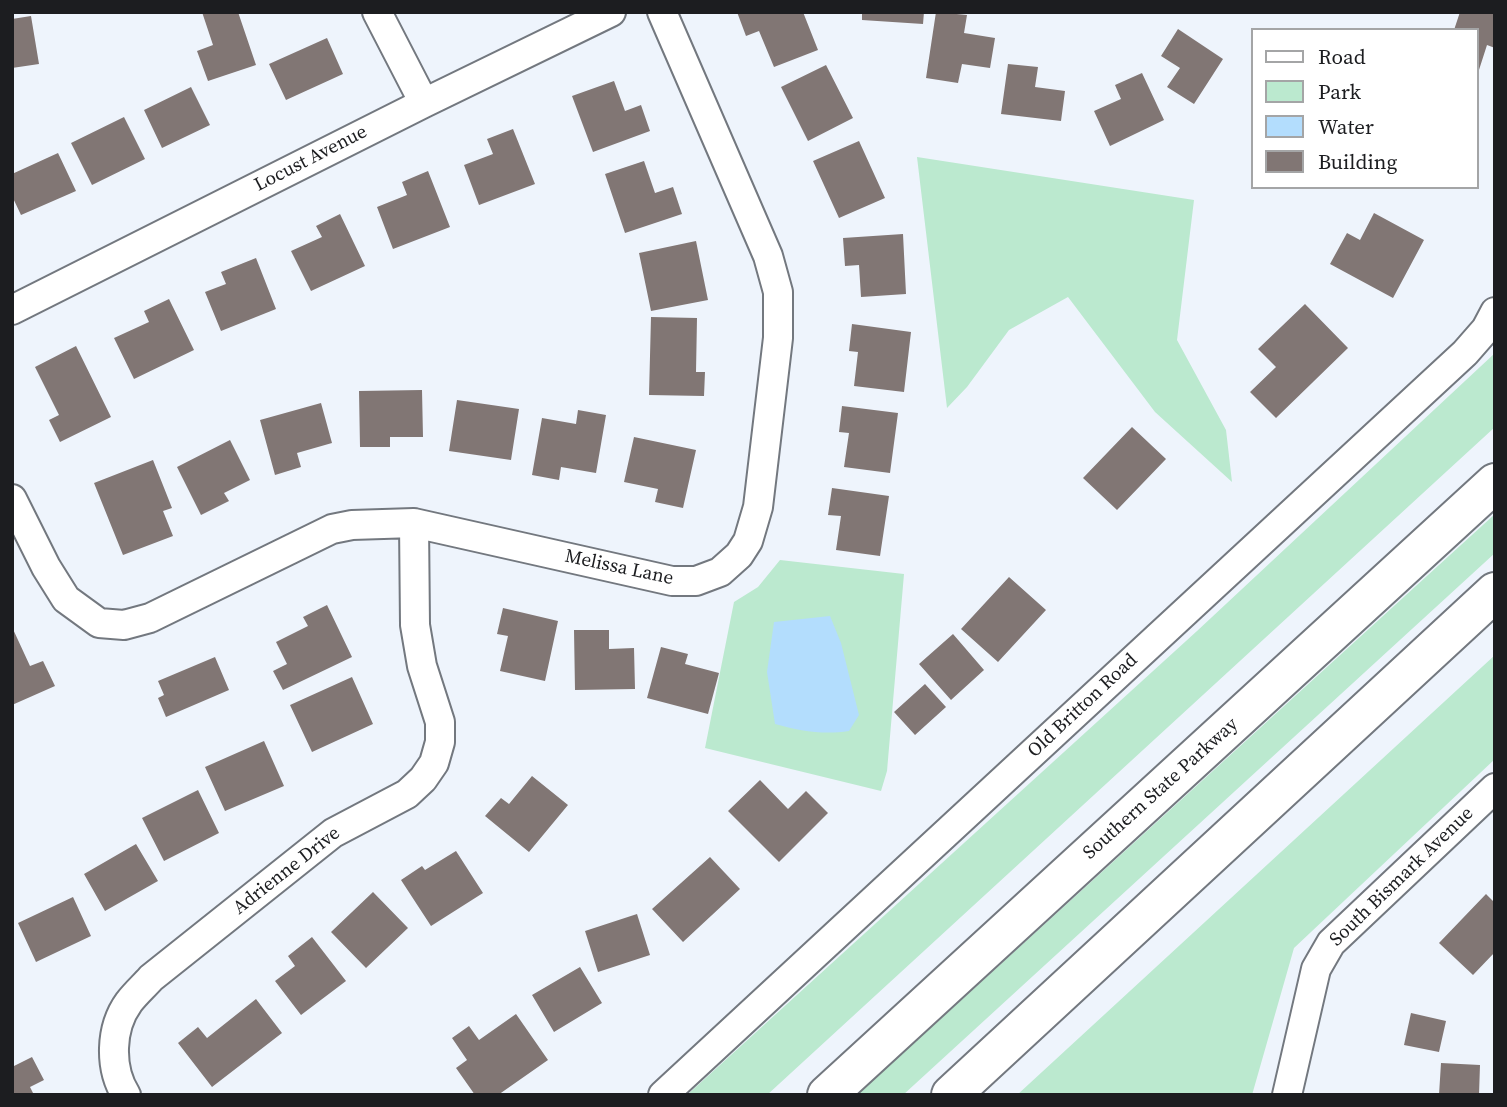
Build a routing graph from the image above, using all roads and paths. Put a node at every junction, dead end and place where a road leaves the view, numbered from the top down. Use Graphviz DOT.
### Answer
graph roads {
  1 [pos="377,12"];
  2 [pos="611,12"];
  3 [pos="662,12"];
  4 [pos="424,103"];
  5 [pos="12,310"];
  6 [pos="1495,312"];
  7 [pos="1495,483"];
  8 [pos="12,499"];
  9 [pos="414,523"];
  10 [pos="1495,592"];
  11 [pos="1495,788"];
  12 [pos="126,1095"];
  13 [pos="663,1095"];
  14 [pos="827,1095"];
  15 [pos="951,1095"];
  16 [pos="1287,1095"];
  1 -- 4 [label="street"];
  2 -- 4 [label="street, Locust Avenue"];
  3 -- 9 [label="street, Melissa Lane"];
  4 -- 5 [label="street, Locust Avenue"];
  6 -- 13 [label="street, Old Britton Road"];
  7 -- 14 [label="highway, Southern State Parkway"];
  8 -- 9 [label="street, Melissa Lane"];
  9 -- 12 [label="street, Adrienne Drive"];
  10 -- 15 [label="highway"];
  11 -- 16 [label="street, South Bismark Avenue"];
}
